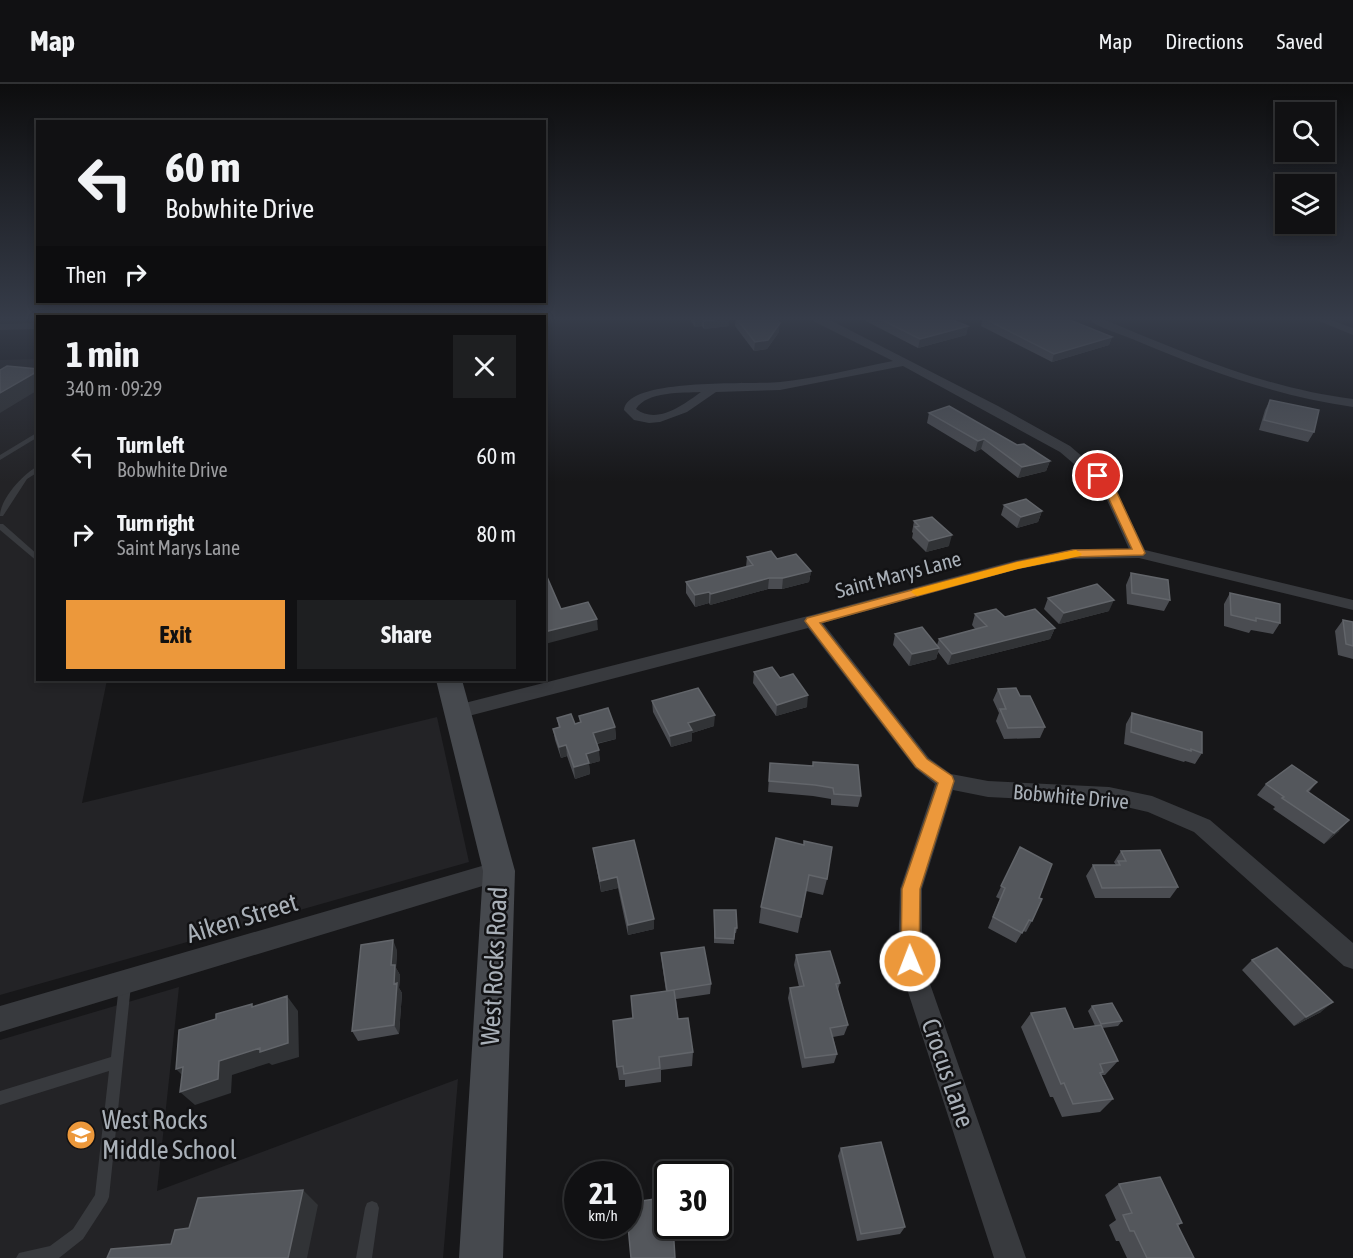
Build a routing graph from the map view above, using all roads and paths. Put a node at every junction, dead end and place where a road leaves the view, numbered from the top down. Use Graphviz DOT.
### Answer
graph roads {
  1 [pos="854,373"];
  2 [pos="921,373"];
  3 [pos="1226,373"];
  4 [pos="711,390"];
  5 [pos="1353,403"];
  6 [pos="36,435"];
  7 [pos="0,458"];
  8 [pos="36,469"];
  9 [pos="0,514"];
  10 [pos="0,526"];
  11 [pos="1139,553"];
  12 [pos="36,558"];
  13 [pos="1353,604"];
  14 [pos="812,621"];
  15 [pos="546,677"];
  16 [pos="525,681"];
  17 [pos="453,696"];
  18 [pos="946,781"];
  19 [pos="499,871"];
  20 [pos="1353,958"];
  21 [pos="125,982"];
  22 [pos="0,1019"];
  23 [pos="117,1062"];
  24 [pos="0,1098"];
  25 [pos="372,1208"];
  26 [pos="24,1258"];
  27 [pos="364,1258"];
  28 [pos="481,1258"];
  29 [pos="1010,1258"];
  1 -- 4 [label="street"];
  2 -- 11 [label="street"];
  3 -- 5 [label="street"];
  4 -- 4 [label="street"];
  6 -- 7 [label="lane"];
  8 -- 9 [label="lane"];
  10 -- 12 [label="lane"];
  11 -- 13 [label="street, Saint Marys Lane"];
  11 -- 14 [label="street, Saint Marys Lane"];
  14 -- 15 [label="street, Saint Marys Lane"];
  14 -- 18 [label="street, Bobwhite Drive"];
  16 -- 17 [label="street, Saint Marys Lane"];
  17 -- 19 [label="main road, West Rocks Road"];
  18 -- 20 [label="street, Bobwhite Drive"];
  18 -- 29 [label="street, Crocus Lane"];
  19 -- 21 [label="street, Aiken Street"];
  19 -- 28 [label="main road, West Rocks Road"];
  21 -- 22 [label="street, Aiken Street"];
  21 -- 23 [label="lane"];
  23 -- 24 [label="lane"];
  23 -- 26 [label="lane"];
  25 -- 27 [label="lane"];
}
